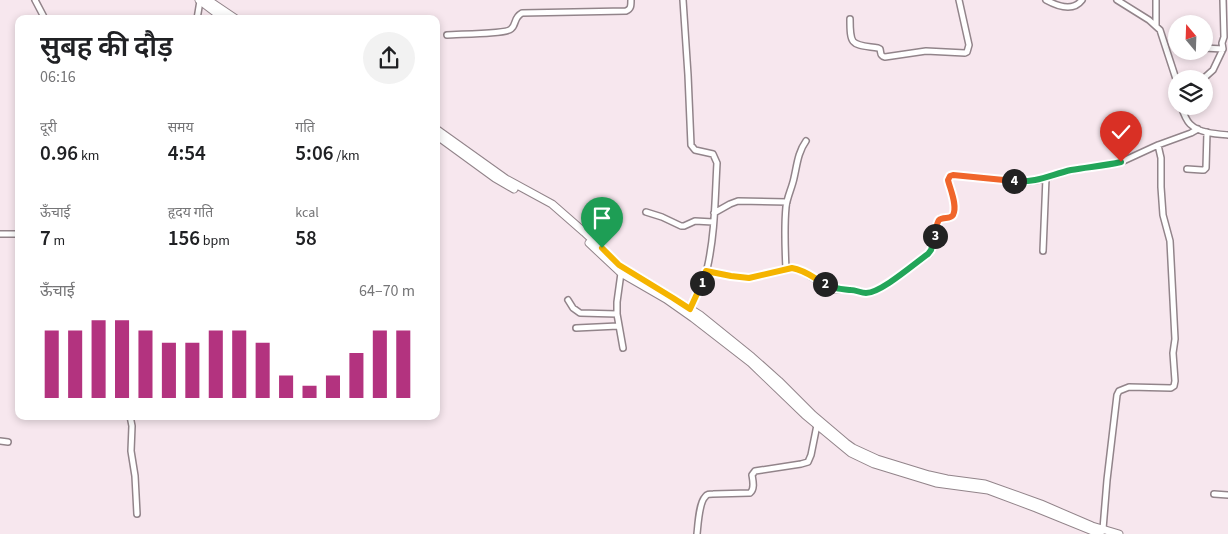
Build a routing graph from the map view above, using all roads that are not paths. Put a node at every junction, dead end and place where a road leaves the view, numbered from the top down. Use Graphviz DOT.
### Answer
graph roads {
  1 [pos="35,0"];
  2 [pos="208,0"];
  3 [pos="631,0"];
  4 [pos="683,0"];
  5 [pos="959,0"];
  6 [pos="1046,0"];
  7 [pos="1082,0"];
  8 [pos="1156,0"];
  9 [pos="1223,0"];
  10 [pos="200,1"];
  11 [pos="1119,1"];
  12 [pos="43,15"];
  13 [pos="197,15"];
  14 [pos="219,15"];
  15 [pos="230,15"];
  16 [pos="850,19"];
  17 [pos="1156,25"];
  18 [pos="447,35"];
  19 [pos="1213,48"];
  20 [pos="1223,49"];
  21 [pos="1173,70"];
  22 [pos="1213,70"];
  23 [pos="1186,115"];
  24 [pos="1198,129"];
  25 [pos="440,132"];
  26 [pos="1206,132"];
  27 [pos="1228,136"];
  28 [pos="440,138"];
  29 [pos="806,141"];
  30 [pos="1158,145"];
  31 [pos="1187,169"];
  32 [pos="1046,178"];
  33 [pos="787,202"];
  34 [pos="646,212"];
  35 [pos="714,213"];
  36 [pos="713,222"];
  37 [pos="0,234"];
  38 [pos="15,234"];
  39 [pos="1042,250"];
  40 [pos="786,269"];
  41 [pos="706,271"];
  42 [pos="621,273"];
  43 [pos="568,300"];
  44 [pos="690,309"];
  45 [pos="617,314"];
  46 [pos="618,326"];
  47 [pos="576,328"];
  48 [pos="623,348"];
  49 [pos="131,420"];
  50 [pos="817,425"];
  51 [pos="0,441"];
  52 [pos="8,442"];
  53 [pos="1214,494"];
  54 [pos="1228,495"];
  55 [pos="137,514"];
  56 [pos="1101,532"];
  57 [pos="698,534"];
  58 [pos="1120,534"];
  1 -- 12 [label="street"];
  2 -- 15 [label="street"];
  3 -- 18 [label="street"];
  4 -- 35 [label="street"];
  5 -- 16 [label="street"];
  6 -- 7 [label="street"];
  8 -- 17 [label="street"];
  9 -- 20 [label="street"];
  10 -- 13 [label="street"];
  10 -- 14 [label="street"];
  11 -- 17 [label="street"];
  17 -- 21 [label="street"];
  19 -- 20 [label="street"];
  20 -- 22 [label="street"];
  23 -- 24 [label="street"];
  24 -- 26 [label="street"];
  24 -- 30 [label="street"];
  25 -- 44 [label="street"];
  26 -- 27 [label="street"];
  26 -- 31 [label="street"];
  28 -- 42 [label="street"];
  29 -- 33 [label="street"];
  30 -- 32 [label="street"];
  30 -- 56 [label="street"];
  32 -- 39 [label="street"];
  32 -- 40 [label="street"];
  33 -- 35 [label="street"];
  33 -- 40 [label="street"];
  34 -- 36 [label="street"];
  35 -- 36 [label="street"];
  36 -- 41 [label="street"];
  37 -- 38 [label="street"];
  40 -- 41 [label="street"];
  41 -- 44 [label="street"];
  42 -- 45 [label="street"];
  42 -- 50 [label="street"];
  43 -- 45 [label="street"];
  44 -- 56 [label="street"];
  45 -- 46 [label="street"];
  46 -- 47 [label="street"];
  46 -- 48 [label="street"];
  49 -- 55 [label="street"];
  50 -- 56 [label="street"];
  50 -- 57 [label="street"];
  51 -- 52 [label="street"];
  53 -- 54 [label="street"];
  56 -- 58 [label="street"];
}
